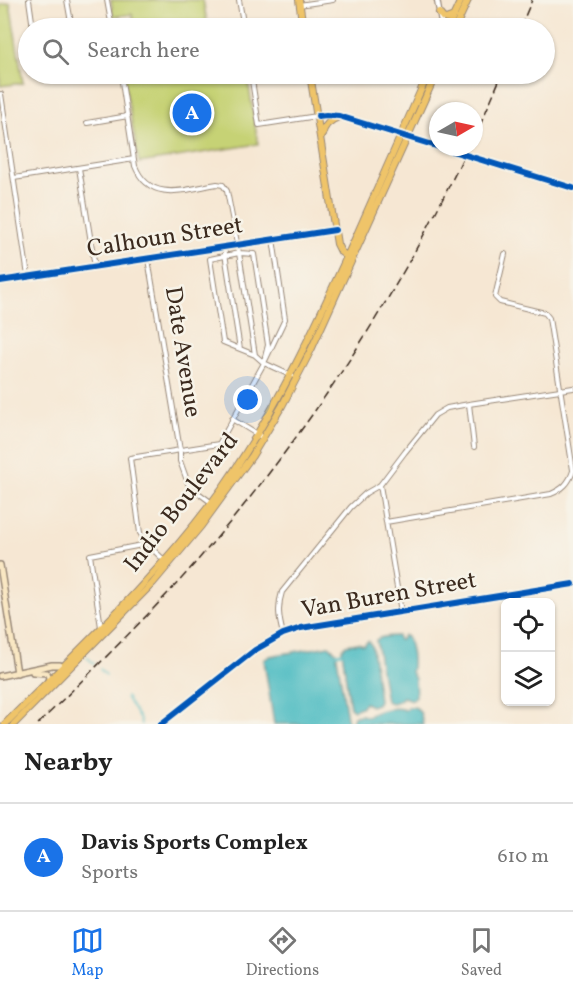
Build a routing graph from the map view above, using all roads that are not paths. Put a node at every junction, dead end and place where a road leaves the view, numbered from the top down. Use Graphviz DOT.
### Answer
graph roads {
  1 [pos="29,0"];
  2 [pos="67,0"];
  3 [pos="107,0"];
  4 [pos="239,0"];
  5 [pos="333,0"];
  6 [pos="437,0"];
  7 [pos="461,0"];
  8 [pos="468,0"];
  9 [pos="299,3"];
  10 [pos="439,13"];
  11 [pos="454,16"];
  12 [pos="32,18"];
  13 [pos="70,18"];
  14 [pos="110,18"];
  15 [pos="242,18"];
  16 [pos="301,18"];
  17 [pos="440,18"];
  18 [pos="445,18"];
  19 [pos="449,18"];
  20 [pos="460,18"];
  21 [pos="121,84"];
  22 [pos="253,84"];
  23 [pos="312,84"];
  24 [pos="424,84"];
  25 [pos="427,84"];
  26 [pos="431,84"];
  27 [pos="1,94"];
  28 [pos="424,99"];
  29 [pos="128,116"];
  30 [pos="318,116"];
  31 [pos="339,116"];
  32 [pos="87,123"];
  33 [pos="321,137"];
  34 [pos="134,159"];
  35 [pos="79,168"];
  36 [pos="14,178"];
  37 [pos="573,188"];
  38 [pos="335,230"];
  39 [pos="273,239"];
  40 [pos="237,245"];
  41 [pos="224,247"];
  42 [pos="208,250"];
  43 [pos="239,254"];
  44 [pos="505,254"];
  45 [pos="226,256"];
  46 [pos="148,259"];
  47 [pos="210,259"];
  48 [pos="349,259"];
  49 [pos="95,267"];
  50 [pos="28,276"];
  51 [pos="0,281"];
  52 [pos="240,349"];
  53 [pos="255,355"];
  54 [pos="264,363"];
  55 [pos="294,377"];
  56 [pos="573,388"];
  57 [pos="561,390"];
  58 [pos="469,404"];
  59 [pos="232,419"];
  60 [pos="260,436"];
  61 [pos="474,447"];
  62 [pos="180,450"];
  63 [pos="573,470"];
  64 [pos="380,485"];
  65 [pos="214,504"];
  66 [pos="387,522"];
  67 [pos="147,544"];
  68 [pos="167,563"];
  69 [pos="0,566"];
  70 [pos="573,584"];
  71 [pos="401,612"];
  72 [pos="101,627"];
  73 [pos="283,634"];
  74 [pos="63,670"];
  75 [pos="31,672"];
  76 [pos="17,673"];
  77 [pos="0,676"];
  78 [pos="48,681"];
  79 [pos="5,724"];
  80 [pos="14,724"];
  81 [pos="161,724"];
  1 -- 12 [label="street"];
  2 -- 13 [label="street"];
  3 -- 14 [label="street"];
  4 -- 15 [label="street"];
  5 -- 9 [label="street"];
  6 -- 10 [label="street"];
  7 -- 11 [label="main road"];
  8 -- 20 [label="main road"];
  9 -- 16 [label="main road"];
  10 -- 17 [label="street"];
  10 -- 18 [label="main road"];
  11 -- 19 [label="main road"];
  21 -- 29 [label="street"];
  22 -- 30 [label="street"];
  23 -- 30 [label="main road"];
  24 -- 48 [label="main road, Indio Boulevard"];
  25 -- 28 [label="main road"];
  26 -- 28 [label="main road, Indio Boulevard"];
  27 -- 36 [label="street"];
  28 -- 48 [label="main road, Indio Boulevard"];
  29 -- 32 [label="street"];
  29 -- 34 [label="street"];
  30 -- 31 [label="main road"];
  30 -- 33 [label="main road"];
  31 -- 33 [label="main road"];
  31 -- 37 [label="main road, bridge"];
  33 -- 38 [label="main road"];
  34 -- 35 [label="street"];
  34 -- 40 [label="street"];
  35 -- 36 [label="street"];
  35 -- 49 [label="street"];
  36 -- 50 [label="street"];
  38 -- 39 [label="street, Calhoun Street"];
  38 -- 48 [label="main road"];
  39 -- 40 [label="street, Calhoun Street"];
  39 -- 54 [label="street"];
  40 -- 41 [label="street, Calhoun Street"];
  40 -- 43 [label="street"];
  41 -- 42 [label="street, Calhoun Street"];
  41 -- 45 [label="street"];
  42 -- 46 [label="street, Calhoun Street"];
  42 -- 47 [label="street"];
  43 -- 45 [label="street"];
  43 -- 53 [label="street"];
  43 -- 54 [label="street"];
  44 -- 57 [label="street"];
  45 -- 47 [label="street"];
  45 -- 52 [label="street"];
  46 -- 49 [label="street, Calhoun Street"];
  46 -- 62 [label="street, Date Avenue"];
  47 -- 52 [label="street"];
  48 -- 55 [label="main road, Indio Boulevard"];
  49 -- 50 [label="street, Calhoun Street"];
  50 -- 51 [label="street, Calhoun Street"];
  52 -- 53 [label="street"];
  53 -- 54 [label="street"];
  54 -- 55 [label="street"];
  54 -- 59 [label="street"];
  55 -- 60 [label="main road, Indio Boulevard"];
  56 -- 57 [label="street"];
  57 -- 58 [label="street"];
  57 -- 63 [label="street"];
  58 -- 61 [label="street"];
  58 -- 64 [label="street"];
  59 -- 60 [label="street"];
  59 -- 62 [label="street"];
  60 -- 65 [label="main road, Indio Boulevard"];
  62 -- 65 [label="street, Date Avenue"];
  62 -- 67 [label="street"];
  63 -- 66 [label="street"];
  64 -- 66 [label="street"];
  64 -- 73 [label="street"];
  65 -- 68 [label="main road, Indio Boulevard"];
  66 -- 71 [label="street"];
  67 -- 68 [label="street"];
  67 -- 72 [label="street"];
  68 -- 72 [label="main road, Indio Boulevard"];
  68 -- 74 [label="main road, Indio Boulevard"];
  69 -- 76 [label="main road"];
  70 -- 71 [label="street, Van Buren Street"];
  71 -- 73 [label="street, Van Buren Street"];
  72 -- 74 [label="main road, Indio Boulevard"];
  73 -- 81 [label="street, Van Buren Street"];
  74 -- 75 [label="main road"];
  74 -- 78 [label="main road, Indio Boulevard"];
  74 -- 80 [label="main road, Indio Boulevard"];
  75 -- 76 [label="main road"];
  75 -- 78 [label="main road"];
  76 -- 77 [label="main road"];
  78 -- 79 [label="main road, Indio Boulevard"];
}
